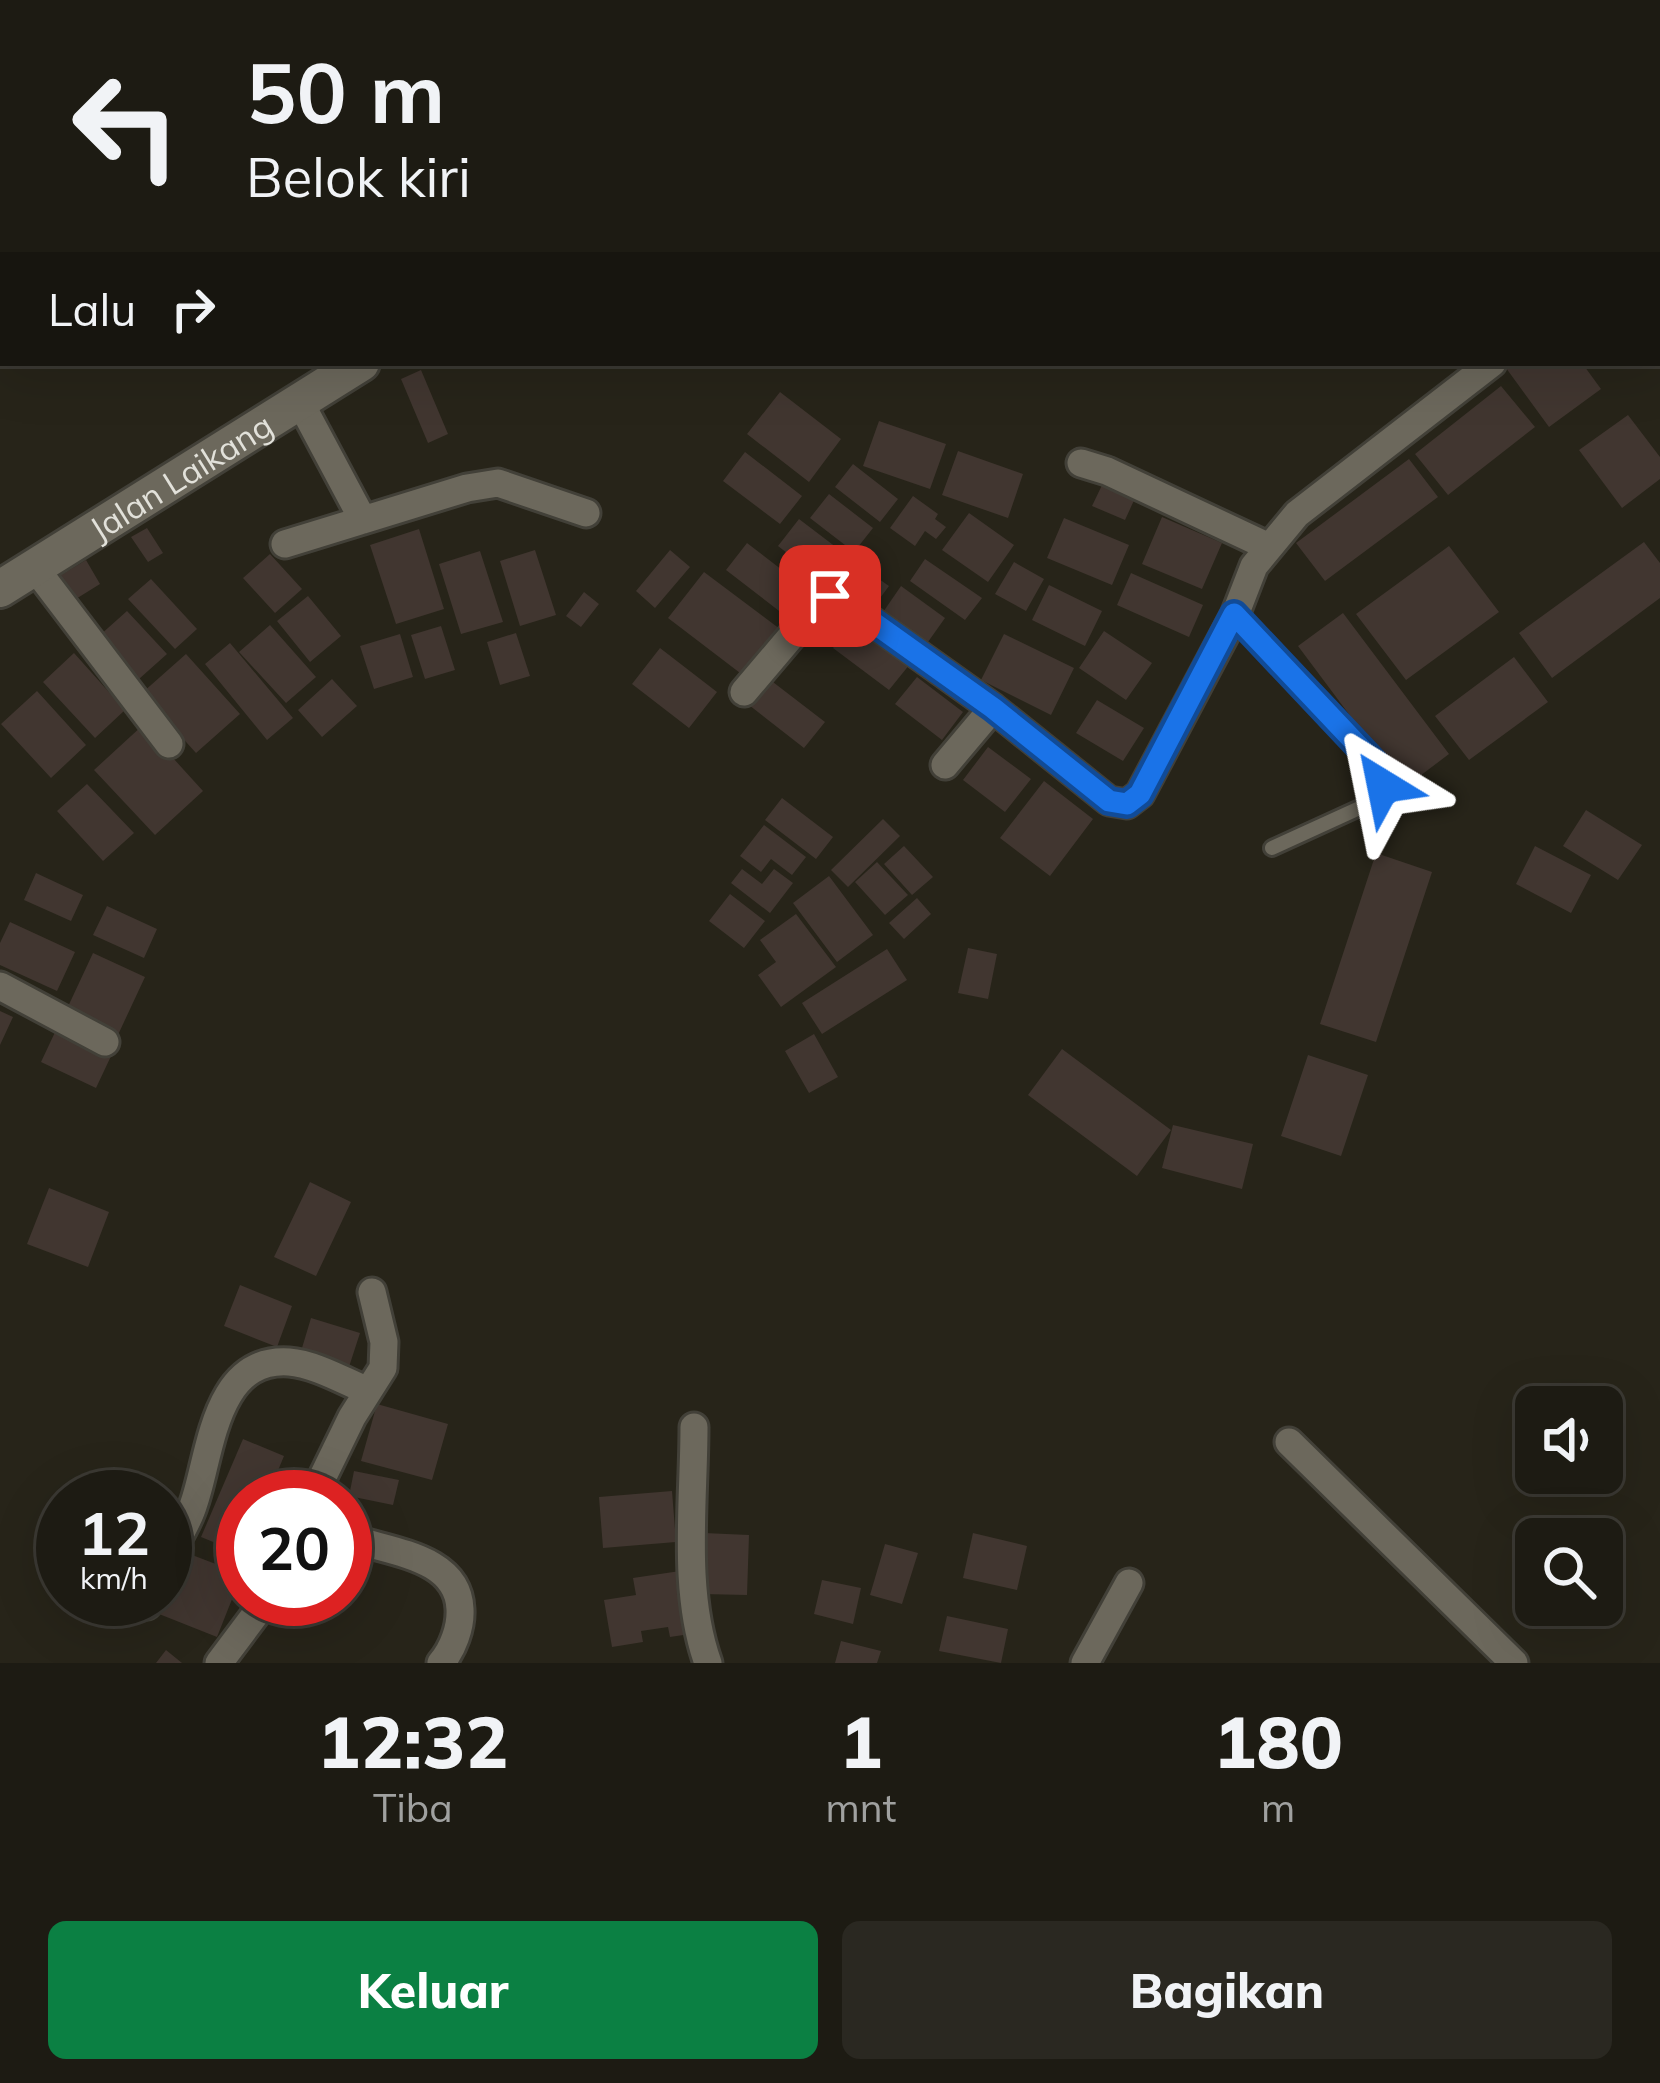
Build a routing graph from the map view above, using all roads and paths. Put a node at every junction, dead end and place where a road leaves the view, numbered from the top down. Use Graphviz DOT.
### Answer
graph roads {
  1 [pos="357,366"];
  2 [pos="1488,366"];
  3 [pos="300,402"];
  4 [pos="1081,463"];
  5 [pos="586,513"];
  6 [pos="363,520"];
  7 [pos="285,544"];
  8 [pos="1267,546"];
  9 [pos="35,568"];
  10 [pos="0,589"];
  11 [pos="1234,614"];
  12 [pos="744,692"];
  13 [pos="993,708"];
  14 [pos="169,744"];
  15 [pos="945,765"];
  16 [pos="1273,848"];
  17 [pos="0,986"];
  18 [pos="105,1042"];
  19 [pos="372,1292"];
  20 [pos="368,1391"];
  21 [pos="694,1426"];
  22 [pos="1289,1442"];
  23 [pos="327,1470"];
  24 [pos="192,1509"];
  25 [pos="372,1544"];
  26 [pos="1129,1582"];
  27 [pos="247,1626"];
  28 [pos="219,1663"];
  29 [pos="441,1663"];
  30 [pos="708,1663"];
  31 [pos="1085,1663"];
  32 [pos="1514,1663"];
  1 -- 3 [label="main road, Jalan Laikang"];
  2 -- 8 [label="street"];
  3 -- 6 [label="street"];
  3 -- 9 [label="main road, Jalan Laikang"];
  4 -- 8 [label="street"];
  5 -- 6 [label="street"];
  6 -- 7 [label="street"];
  8 -- 11 [label="street"];
  9 -- 10 [label="main road, Jalan Laikang"];
  9 -- 14 [label="street"];
  11 -- 13 [label="street"];
  11 -- 16 [label="lane"];
  12 -- 13 [label="street"];
  13 -- 15 [label="street"];
  17 -- 18 [label="street"];
  19 -- 20 [label="street"];
  20 -- 23 [label="street"];
  20 -- 24 [label="street"];
  21 -- 30 [label="street"];
  22 -- 32 [label="street"];
  25 -- 29 [label="street"];
  26 -- 31 [label="street"];
  27 -- 28 [label="street"];
}
